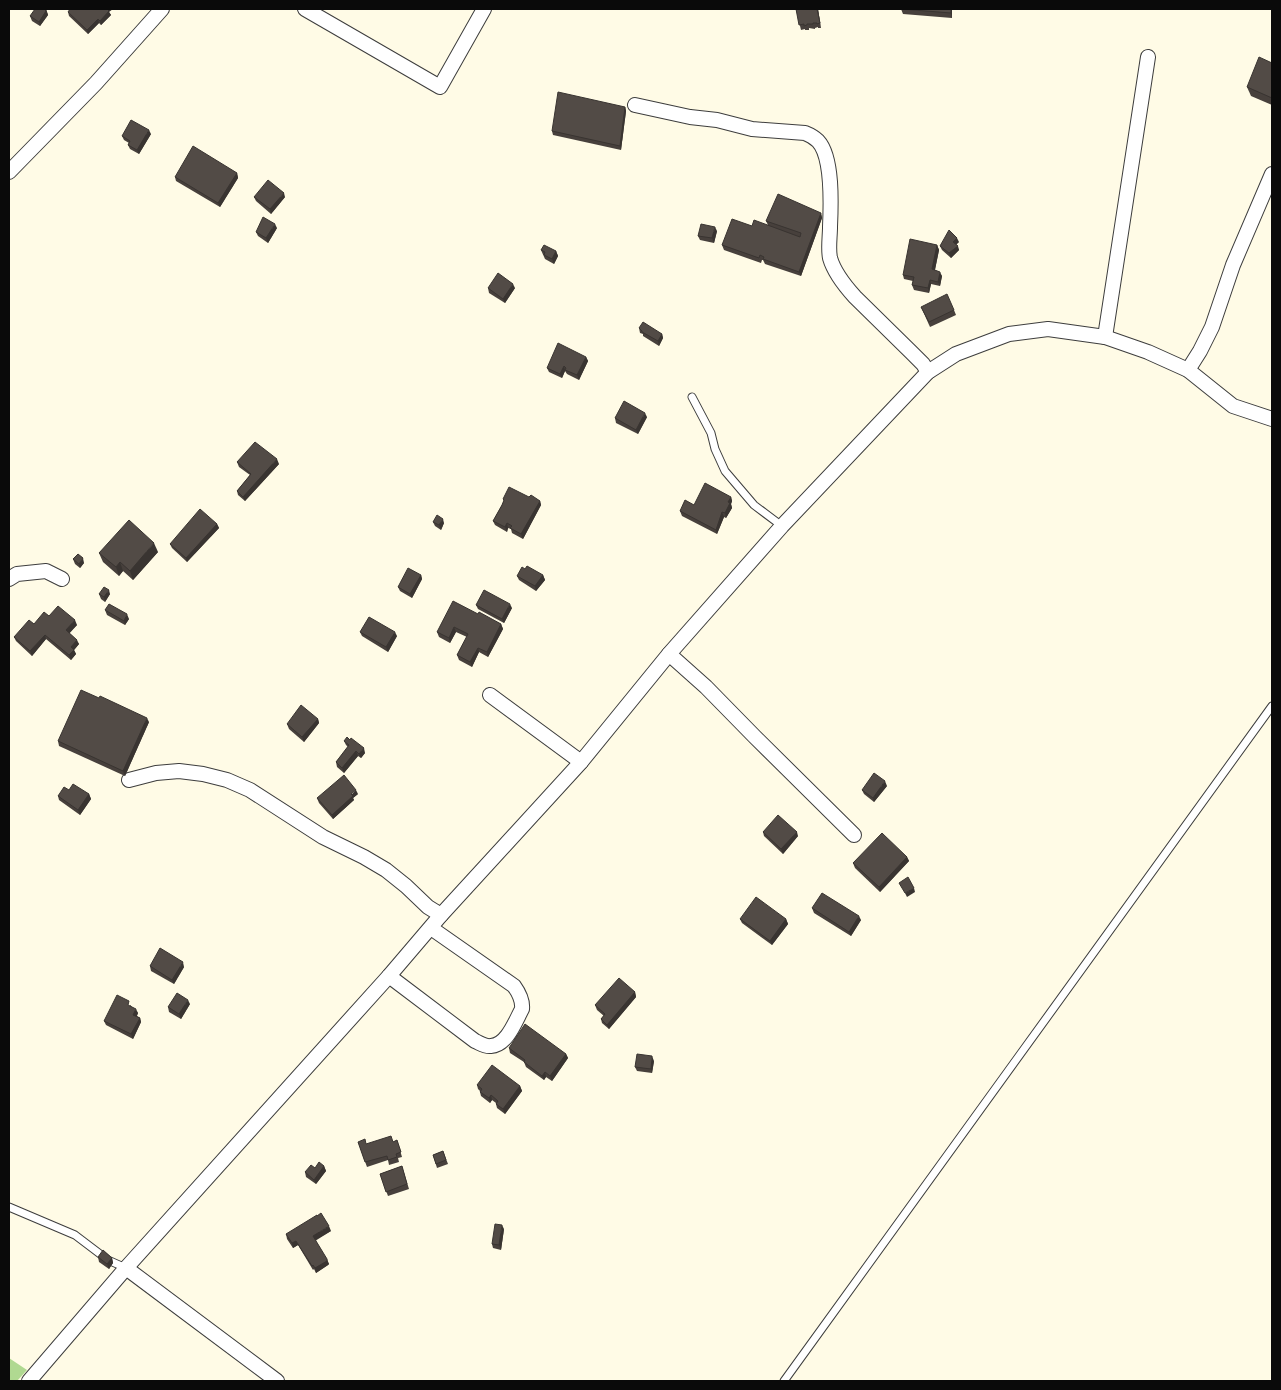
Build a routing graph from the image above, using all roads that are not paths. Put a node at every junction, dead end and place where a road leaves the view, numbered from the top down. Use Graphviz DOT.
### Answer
graph roads {
  1 [pos="162,9"];
  2 [pos="484,9"];
  3 [pos="311,10"];
  4 [pos="1148,57"];
  5 [pos="635,105"];
  6 [pos="9,172"];
  7 [pos="1272,174"];
  8 [pos="1105,338"];
  9 [pos="1188,370"];
  10 [pos="928,372"];
  11 [pos="692,397"];
  12 [pos="1272,420"];
  13 [pos="782,526"];
  14 [pos="9,579"];
  15 [pos="62,579"];
  16 [pos="669,654"];
  17 [pos="490,695"];
  18 [pos="1272,706"];
  19 [pos="581,762"];
  20 [pos="128,780"];
  21 [pos="854,835"];
  22 [pos="441,915"];
  23 [pos="431,928"];
  24 [pos="390,976"];
  25 [pos="9,1207"];
  26 [pos="126,1268"];
  27 [pos="29,1381"];
  28 [pos="277,1381"];
  29 [pos="784,1381"];
  1 -- 6 [label="street"];
  2 -- 3 [label="street"];
  4 -- 8 [label="street"];
  5 -- 10 [label="street"];
  7 -- 9 [label="street"];
  8 -- 9 [label="street"];
  8 -- 10 [label="street"];
  9 -- 12 [label="street"];
  10 -- 13 [label="street"];
  11 -- 13 [label="lane"];
  13 -- 16 [label="street"];
  14 -- 15 [label="street"];
  16 -- 19 [label="street"];
  16 -- 21 [label="street"];
  17 -- 19 [label="street"];
  18 -- 29 [label="lane"];
  19 -- 22 [label="street"];
  20 -- 22 [label="street"];
  22 -- 23 [label="street"];
  23 -- 24 [label="street"];
  23 -- 24 [label="street"];
  24 -- 26 [label="street"];
  25 -- 26 [label="lane"];
  26 -- 27 [label="street"];
  26 -- 28 [label="street"];
}
